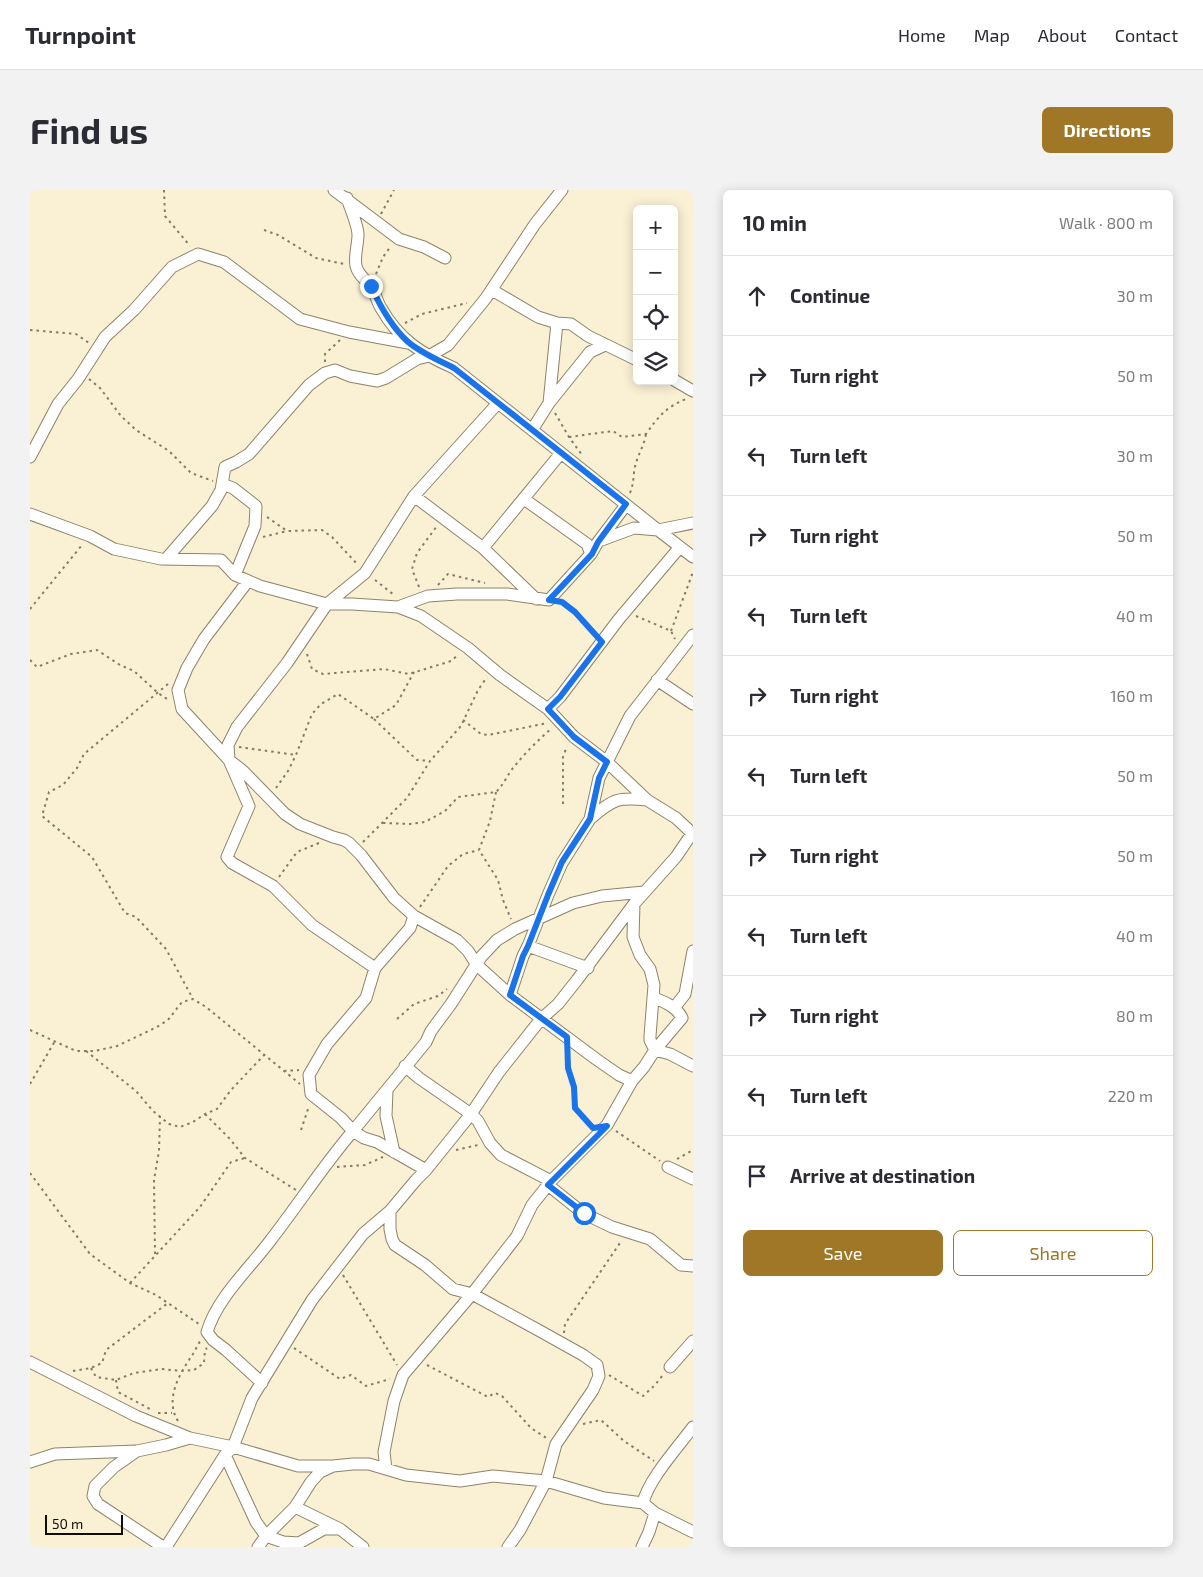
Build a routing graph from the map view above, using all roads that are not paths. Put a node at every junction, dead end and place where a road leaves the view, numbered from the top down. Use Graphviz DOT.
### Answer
graph roads {
  1 [pos="334,190"];
  2 [pos="562,190"];
  3 [pos="347,198"];
  4 [pos="446,258"];
  5 [pos="492,290"];
  6 [pos="557,323"];
  7 [pos="408,343"];
  8 [pos="448,345"];
  9 [pos="605,345"];
  10 [pos="430,356"];
  11 [pos="633,358"];
  12 [pos="454,368"];
  13 [pos="678,384"];
  14 [pos="690,395"];
  15 [pos="498,403"];
  16 [pos="549,403"];
  17 [pos="532,430"];
  18 [pos="561,454"];
  19 [pos="30,457"];
  20 [pos="222,484"];
  21 [pos="414,496"];
  22 [pos="524,499"];
  23 [pos="626,504"];
  24 [pos="30,514"];
  25 [pos="693,523"];
  26 [pos="658,530"];
  27 [pos="598,542"];
  28 [pos="483,548"];
  29 [pos="688,550"];
  30 [pos="592,554"];
  31 [pos="166,559"];
  32 [pos="235,574"];
  33 [pos="248,581"];
  34 [pos="536,599"];
  35 [pos="327,604"];
  36 [pos="402,606"];
  37 [pos="693,635"];
  38 [pos="657,680"];
  39 [pos="693,704"];
  40 [pos="548,709"];
  41 [pos="229,760"];
  42 [pos="607,762"];
  43 [pos="647,800"];
  44 [pos="590,819"];
  45 [pos="693,833"];
  46 [pos="644,892"];
  47 [pos="634,904"];
  48 [pos="414,916"];
  49 [pos="538,920"];
  50 [pos="528,946"];
  51 [pos="693,951"];
  52 [pos="477,965"];
  53 [pos="375,968"];
  54 [pos="588,968"];
  55 [pos="510,995"];
  56 [pos="654,998"];
  57 [pos="674,1008"];
  58 [pos="541,1019"];
  59 [pos="688,1019"];
  60 [pos="655,1050"];
  61 [pos="405,1066"];
  62 [pos="693,1066"];
  63 [pos="632,1081"];
  64 [pos="387,1088"];
  65 [pos="471,1114"];
  66 [pos="353,1132"];
  67 [pos="394,1152"];
  68 [pos="668,1166"];
  69 [pos="426,1170"];
  70 [pos="693,1180"];
  71 [pos="549,1183"];
  72 [pos="390,1211"];
  73 [pos="693,1266"];
  74 [pos="472,1294"];
  75 [pos="693,1342"];
  76 [pos="30,1362"];
  77 [pos="670,1367"];
  78 [pos="262,1383"];
  79 [pos="693,1427"];
  80 [pos="190,1438"];
  81 [pos="137,1451"];
  82 [pos="229,1451"];
  83 [pos="30,1462"];
  84 [pos="334,1466"];
  85 [pos="386,1469"];
  86 [pos="546,1481"];
  87 [pos="643,1503"];
  88 [pos="295,1507"];
  89 [pos="655,1513"];
  90 [pos="340,1529"];
  91 [pos="693,1532"];
  92 [pos="266,1536"];
  93 [pos="300,1545"];
  94 [pos="164,1547"];
  95 [pos="258,1547"];
  96 [pos="363,1547"];
  97 [pos="508,1547"];
  98 [pos="642,1547"];
  1 -- 3 [label="street"];
  2 -- 5 [label="street"];
  3 -- 4 [label="street"];
  3 -- 7 [label="street"];
  5 -- 6 [label="street"];
  5 -- 8 [label="street"];
  6 -- 9 [label="street"];
  6 -- 16 [label="street"];
  7 -- 10 [label="street"];
  7 -- 19 [label="street"];
  8 -- 10 [label="street"];
  8 -- 12 [label="street"];
  9 -- 11 [label="street"];
  9 -- 16 [label="street"];
  10 -- 12 [label="street"];
  10 -- 20 [label="street"];
  12 -- 15 [label="street"];
  13 -- 14 [label="street"];
  15 -- 17 [label="street"];
  15 -- 21 [label="street"];
  16 -- 17 [label="street"];
  17 -- 18 [label="street"];
  18 -- 22 [label="street"];
  18 -- 23 [label="street"];
  20 -- 31 [label="street"];
  20 -- 32 [label="street"];
  21 -- 28 [label="street"];
  21 -- 35 [label="street"];
  22 -- 28 [label="street"];
  22 -- 30 [label="street"];
  23 -- 26 [label="street"];
  23 -- 27 [label="street"];
  24 -- 31 [label="street"];
  25 -- 26 [label="street"];
  26 -- 27 [label="street"];
  26 -- 29 [label="street"];
  27 -- 30 [label="street"];
  28 -- 34 [label="street"];
  29 -- 40 [label="street"];
  30 -- 34 [label="street"];
  31 -- 32 [label="street"];
  32 -- 33 [label="street"];
  33 -- 35 [label="street"];
  33 -- 41 [label="street"];
  34 -- 36 [label="street"];
  35 -- 36 [label="street"];
  35 -- 41 [label="street"];
  36 -- 40 [label="street"];
  37 -- 38 [label="street"];
  38 -- 39 [label="street"];
  38 -- 42 [label="street"];
  40 -- 42 [label="street"];
  41 -- 48 [label="street"];
  41 -- 53 [label="street"];
  42 -- 43 [label="street"];
  42 -- 44 [label="street"];
  43 -- 44 [label="street"];
  43 -- 45 [label="street"];
  44 -- 49 [label="street"];
  45 -- 46 [label="street"];
  46 -- 47 [label="street"];
  46 -- 49 [label="street"];
  47 -- 54 [label="street"];
  47 -- 56 [label="street"];
  48 -- 52 [label="street"];
  48 -- 53 [label="street"];
  49 -- 50 [label="street"];
  49 -- 52 [label="street"];
  50 -- 54 [label="street"];
  50 -- 55 [label="street"];
  51 -- 57 [label="street"];
  52 -- 55 [label="street"];
  52 -- 61 [label="street"];
  53 -- 66 [label="street"];
  54 -- 58 [label="street"];
  55 -- 58 [label="street"];
  56 -- 57 [label="street"];
  56 -- 60 [label="street"];
  57 -- 59 [label="street"];
  58 -- 63 [label="street"];
  58 -- 65 [label="street"];
  59 -- 60 [label="street"];
  60 -- 62 [label="street"];
  60 -- 63 [label="street"];
  61 -- 64 [label="street"];
  61 -- 65 [label="street"];
  63 -- 71 [label="street"];
  64 -- 66 [label="street"];
  64 -- 67 [label="street"];
  65 -- 69 [label="street"];
  65 -- 71 [label="street"];
  66 -- 67 [label="street"];
  66 -- 78 [label="street"];
  67 -- 69 [label="street"];
  68 -- 70 [label="street"];
  69 -- 72 [label="street"];
  71 -- 73 [label="street"];
  71 -- 74 [label="street"];
  72 -- 74 [label="street"];
  72 -- 78 [label="street"];
  74 -- 85 [label="street"];
  74 -- 86 [label="street"];
  75 -- 77 [label="street"];
  76 -- 80 [label="street"];
  78 -- 82 [label="street"];
  79 -- 87 [label="street"];
  80 -- 81 [label="street"];
  80 -- 82 [label="street"];
  81 -- 83 [label="street"];
  81 -- 94 [label="street"];
  82 -- 84 [label="street"];
  82 -- 92 [label="street"];
  82 -- 94 [label="street"];
  84 -- 85 [label="street"];
  84 -- 88 [label="street"];
  85 -- 86 [label="street"];
  86 -- 87 [label="street"];
  86 -- 97 [label="street"];
  87 -- 89 [label="street"];
  88 -- 90 [label="street"];
  88 -- 92 [label="street"];
  89 -- 91 [label="street"];
  89 -- 98 [label="street"];
  90 -- 93 [label="street"];
  90 -- 96 [label="street"];
  92 -- 93 [label="street"];
  92 -- 95 [label="street"];
}
